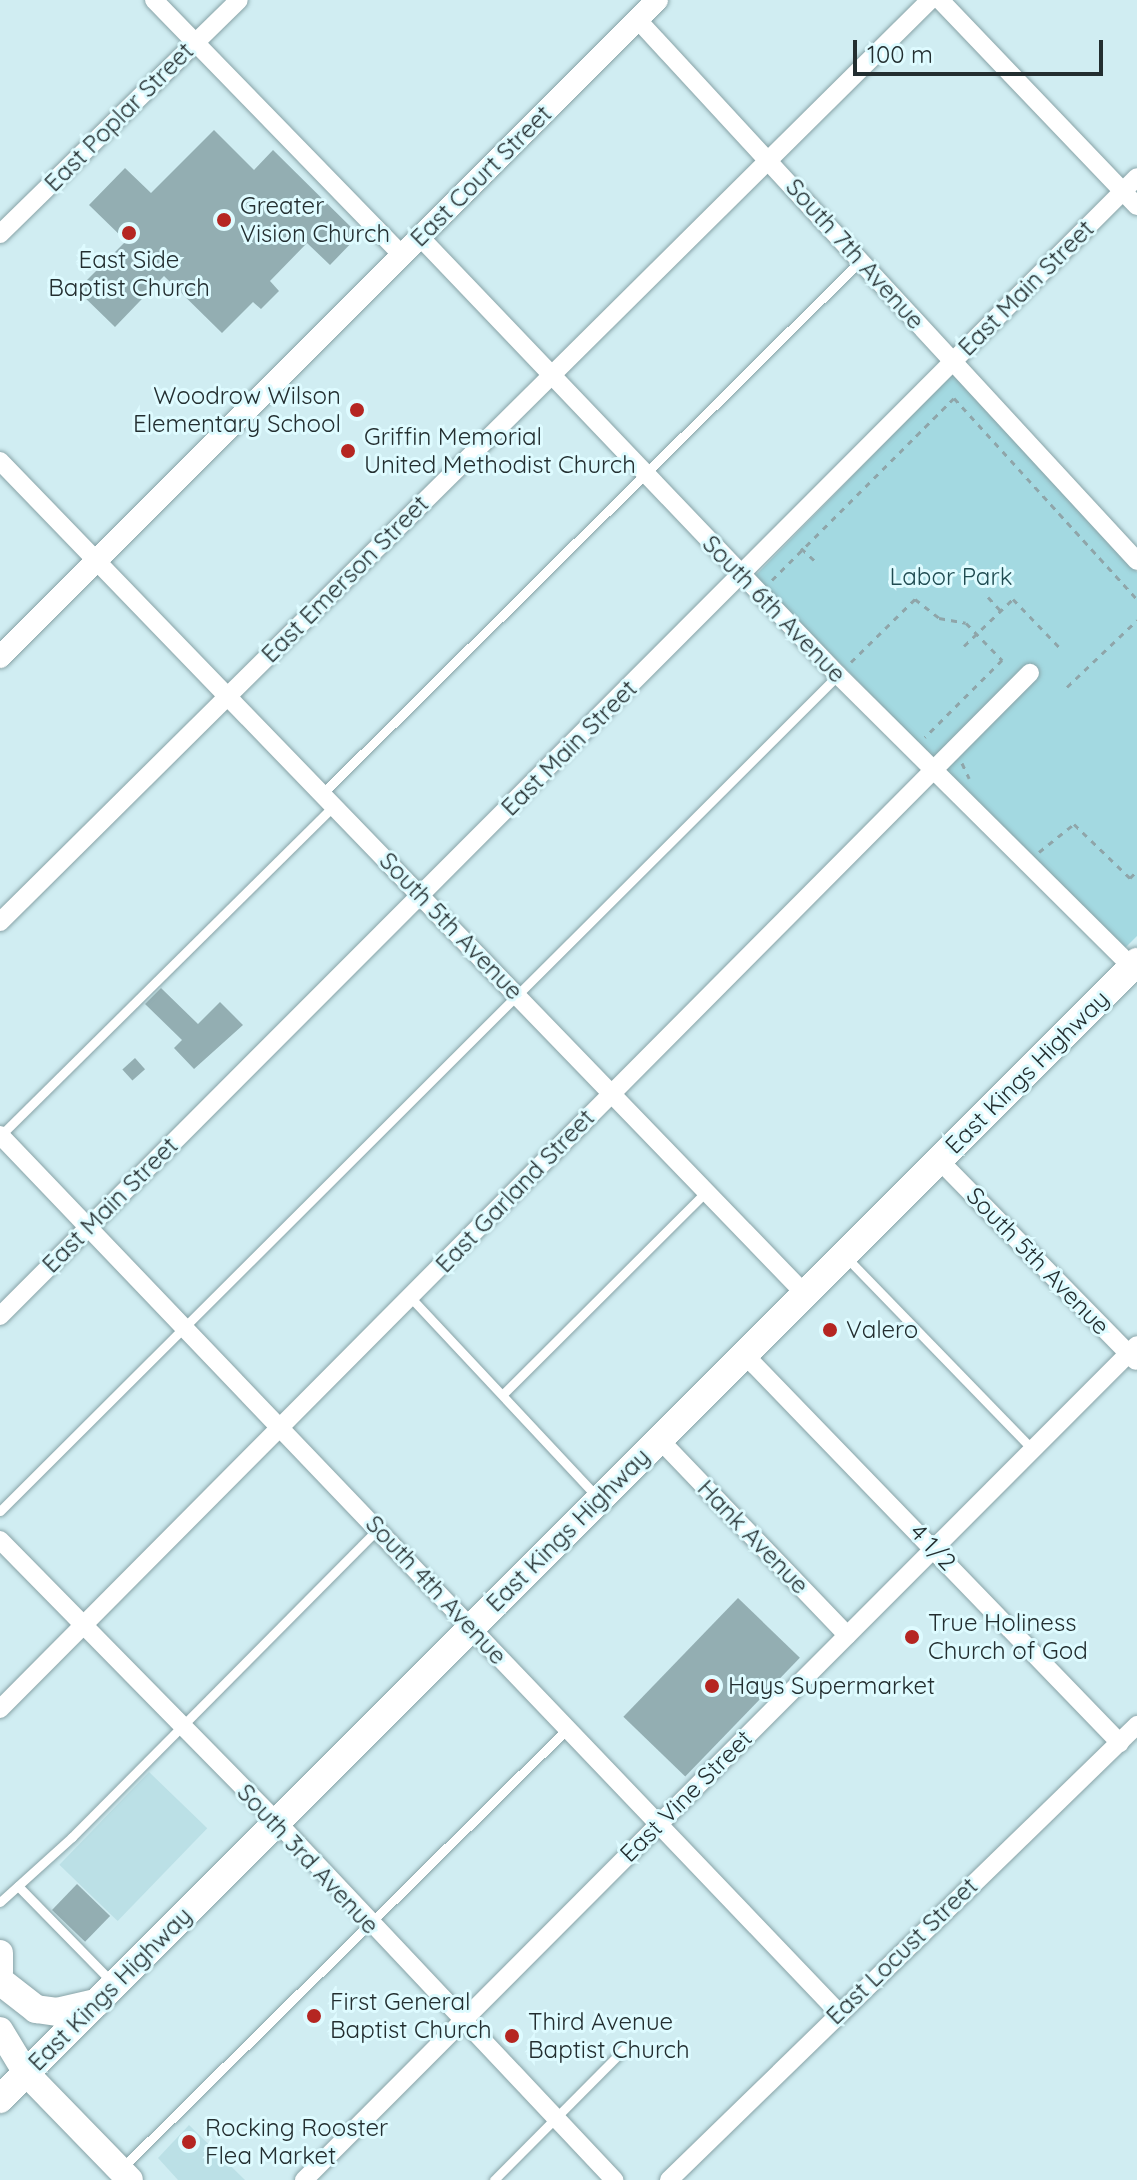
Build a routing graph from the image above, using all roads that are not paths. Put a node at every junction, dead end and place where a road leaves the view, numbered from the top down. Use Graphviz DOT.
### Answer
graph roads {
  1 [pos="154,0"];
  2 [pos="239,0"];
  3 [pos="930,0"];
  4 [pos="940,0"];
  5 [pos="646,7"];
  6 [pos="195,42"];
  7 [pos="768,158"];
  8 [pos="1137,177"];
  9 [pos="1123,191"];
  10 [pos="1137,206"];
  11 [pos="0,234"];
  12 [pos="420,237"];
  13 [pos="402,255"];
  14 [pos="862,258"];
  15 [pos="952,362"];
  16 [pos="551,374"];
  17 [pos="0,461"];
  18 [pos="642,473"];
  19 [pos="95,560"];
  20 [pos="1137,561"];
  21 [pos="742,575"];
  22 [pos="0,657"];
  23 [pos="844,668"];
  24 [pos="1030,673"];
  25 [pos="227,696"];
  26 [pos="932,770"];
  27 [pos="329,799"];
  28 [pos="421,895"];
  29 [pos="0,922"];
  30 [pos="1135,967"];
  31 [pos="516,994"];
  32 [pos="611,1091"];
  33 [pos="0,1135"];
  34 [pos="939,1160"];
  35 [pos="706,1192"];
  36 [pos="89,1226"];
  37 [pos="844,1254"];
  38 [pos="804,1293"];
  39 [pos="412,1299"];
  40 [pos="0,1316"];
  41 [pos="186,1326"];
  42 [pos="744,1354"];
  43 [pos="1134,1354"];
  44 [pos="504,1393"];
  45 [pos="280,1427"];
  46 [pos="659,1439"];
  47 [pos="1032,1449"];
  48 [pos="599,1499"];
  49 [pos="0,1511"];
  50 [pos="379,1528"];
  51 [pos="0,1540"];
  52 [pos="935,1548"];
  53 [pos="84,1624"];
  54 [pos="473,1627"];
  55 [pos="847,1635"];
  56 [pos="0,1709"];
  57 [pos="1137,1725"];
  58 [pos="182,1727"];
  59 [pos="566,1730"];
  60 [pos="1120,1743"];
  61 [pos="277,1822"];
  62 [pos="657,1825"];
  63 [pos="18,1886"];
  64 [pos="0,1902"];
  65 [pos="369,1924"];
  66 [pos="0,1953"];
  67 [pos="0,1972"];
  68 [pos="0,1981"];
  69 [pos="105,1994"];
  70 [pos="838,2012"];
  71 [pos="461,2022"];
  72 [pos="0,2030"];
  73 [pos="625,2048"];
  74 [pos="26,2073"];
  75 [pos="0,2099"];
  76 [pos="556,2119"];
  77 [pos="125,2175"];
  78 [pos="304,2180"];
  79 [pos="494,2180"];
  80 [pos="614,2180"];
  81 [pos="669,2180"];
  1 -- 6 [label="street"];
  2 -- 6 [label="street, East Poplar Street"];
  3 -- 7 [label="street, East Emerson Street"];
  4 -- 9 [label="street"];
  5 -- 7 [label="street, South 7th Avenue"];
  5 -- 12 [label="street, East Court Street"];
  6 -- 11 [label="street, East Poplar Street"];
  6 -- 13 [label="street"];
  7 -- 14 [label="street, South 7th Avenue"];
  7 -- 16 [label="street, East Emerson Street"];
  8 -- 9 [label="street, East Main Street"];
  9 -- 10 [label="street"];
  9 -- 15 [label="street, East Main Street"];
  12 -- 13 [label="street, East Court Street"];
  12 -- 16 [label="street, South 6th Avenue"];
  13 -- 19 [label="street, East Court Street"];
  14 -- 15 [label="street, South 7th Avenue"];
  14 -- 18 [label="lane"];
  15 -- 20 [label="street, South 7th Avenue"];
  15 -- 21 [label="street, East Main Street"];
  16 -- 18 [label="street, South 6th Avenue"];
  16 -- 25 [label="street, East Emerson Street"];
  17 -- 19 [label="street, South 5th Avenue"];
  18 -- 21 [label="street, South 6th Avenue"];
  18 -- 27 [label="lane"];
  19 -- 22 [label="street, East Court Street"];
  19 -- 25 [label="street, South 5th Avenue"];
  21 -- 23 [label="street, South 6th Avenue"];
  21 -- 28 [label="street, East Main Street"];
  23 -- 26 [label="street, South 6th Avenue"];
  23 -- 31 [label="lane"];
  24 -- 26 [label="street, East Garland Street"];
  25 -- 27 [label="street, South 5th Avenue"];
  25 -- 29 [label="street, East Emerson Street"];
  26 -- 30 [label="street, South 6th Avenue"];
  26 -- 32 [label="street, East Garland Street"];
  27 -- 28 [label="street, South 5th Avenue"];
  27 -- 33 [label="lane"];
  28 -- 31 [label="street, South 5th Avenue"];
  28 -- 36 [label="street, East Main Street"];
  30 -- 34 [label="main road, East Kings Highway"];
  31 -- 32 [label="street, South 5th Avenue"];
  31 -- 41 [label="lane"];
  32 -- 35 [label="street, South 5th Avenue"];
  32 -- 39 [label="street, East Garland Street"];
  33 -- 36 [label="street, South 4th Avenue"];
  34 -- 37 [label="main road, East Kings Highway"];
  34 -- 43 [label="street, South 5th Avenue"];
  35 -- 38 [label="street, South 5th Avenue"];
  35 -- 44 [label="lane"];
  36 -- 40 [label="street, East Main Street"];
  36 -- 41 [label="street, South 4th Avenue"];
  37 -- 38 [label="main road, East Kings Highway"];
  37 -- 47 [label="lane"];
  38 -- 42 [label="main road, East Kings Highway"];
  39 -- 44 [label="lane"];
  39 -- 45 [label="street, East Garland Street"];
  41 -- 45 [label="street, South 4th Avenue"];
  41 -- 49 [label="lane"];
  42 -- 46 [label="main road, East Kings Highway"];
  42 -- 52 [label="street, 4 1/2"];
  43 -- 47 [label="street, East Vine Street"];
  44 -- 48 [label="lane"];
  45 -- 50 [label="street, South 4th Avenue"];
  45 -- 53 [label="street, East Garland Street"];
  46 -- 48 [label="main road, East Kings Highway"];
  46 -- 55 [label="street, Hank Avenue"];
  47 -- 52 [label="street, East Vine Street"];
  48 -- 54 [label="main road, East Kings Highway"];
  50 -- 54 [label="street, South 4th Avenue"];
  50 -- 58 [label="lane"];
  51 -- 53 [label="street, South 3rd Avenue"];
  52 -- 55 [label="street, East Vine Street"];
  52 -- 60 [label="street, 4 1/2"];
  53 -- 56 [label="street, East Garland Street"];
  53 -- 58 [label="street, South 3rd Avenue"];
  54 -- 59 [label="street, South 4th Avenue"];
  54 -- 61 [label="main road, East Kings Highway"];
  55 -- 62 [label="street, East Vine Street"];
  57 -- 60 [label="street, East Locust Street"];
  58 -- 61 [label="street, South 3rd Avenue"];
  58 -- 63 [label="lane"];
  59 -- 62 [label="street, South 4th Avenue"];
  59 -- 65 [label="lane"];
  60 -- 70 [label="street, East Locust Street"];
  61 -- 65 [label="street, South 3rd Avenue"];
  61 -- 69 [label="main road, East Kings Highway"];
  62 -- 70 [label="street, South 4th Avenue"];
  62 -- 71 [label="street, East Vine Street"];
  63 -- 64 [label="lane"];
  63 -- 69 [label="lane"];
  65 -- 71 [label="street, South 3rd Avenue"];
  65 -- 77 [label="lane"];
  66 -- 67 [label="main road"];
  68 -- 69 [label="main road"];
  69 -- 74 [label="main road, East Kings Highway"];
  70 -- 81 [label="street, East Locust Street"];
  71 -- 76 [label="street, South 3rd Avenue"];
  71 -- 78 [label="street, East Vine Street"];
  72 -- 74 [label="main road"];
  73 -- 76 [label="lane"];
  74 -- 75 [label="main road, East Kings Highway"];
  74 -- 77 [label="main road"];
  76 -- 79 [label="lane"];
  76 -- 80 [label="street, South 3rd Avenue"];
}
